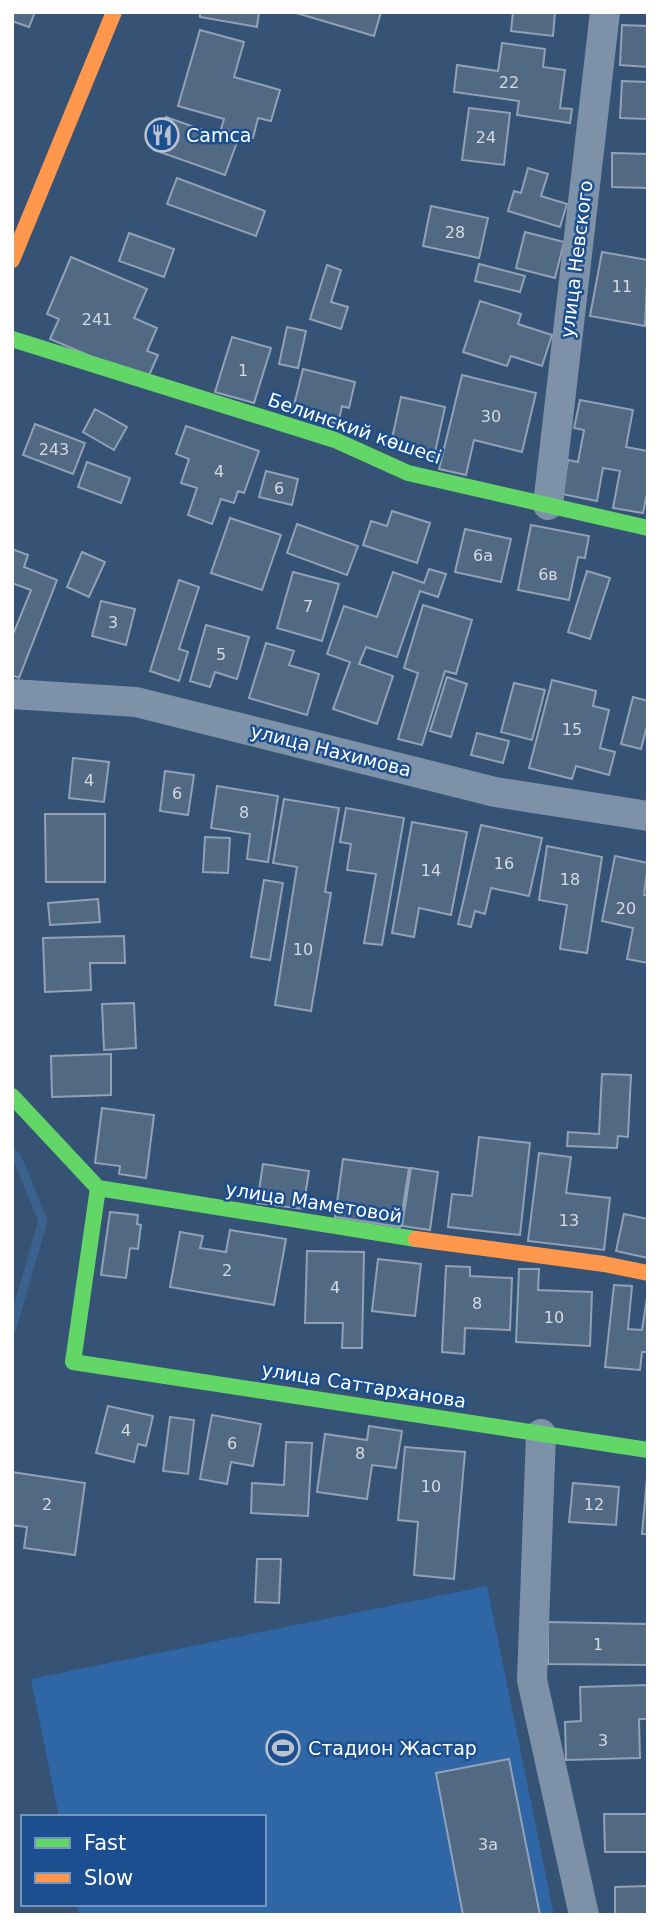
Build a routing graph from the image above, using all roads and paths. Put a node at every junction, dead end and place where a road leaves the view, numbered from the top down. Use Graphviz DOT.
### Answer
graph roads {
  1 [pos="114,12"];
  2 [pos="605,12"];
  3 [pos="12,260"];
  4 [pos="12,339"];
  5 [pos="548,505"];
  6 [pos="648,528"];
  7 [pos="12,694"];
  8 [pos="648,816"];
  9 [pos="12,1096"];
  10 [pos="98,1188"];
  11 [pos="648,1273"];
  12 [pos="541,1434"];
  13 [pos="648,1450"];
  14 [pos="584,1915"];
  1 -- 3 [label="street"];
  2 -- 5 [label="street, улица Невского"];
  4 -- 5 [label="street, Белинский көшесi"];
  5 -- 6 [label="street, Белинский көшесi"];
  7 -- 8 [label="street, улица Нахимова"];
  9 -- 10 [label="street"];
  10 -- 11 [label="street, улица Маметовой"];
  10 -- 12 [label="street, улица Саттарханова"];
  12 -- 13 [label="street, улица Саттарханова"];
  12 -- 14 [label="street"];
}
